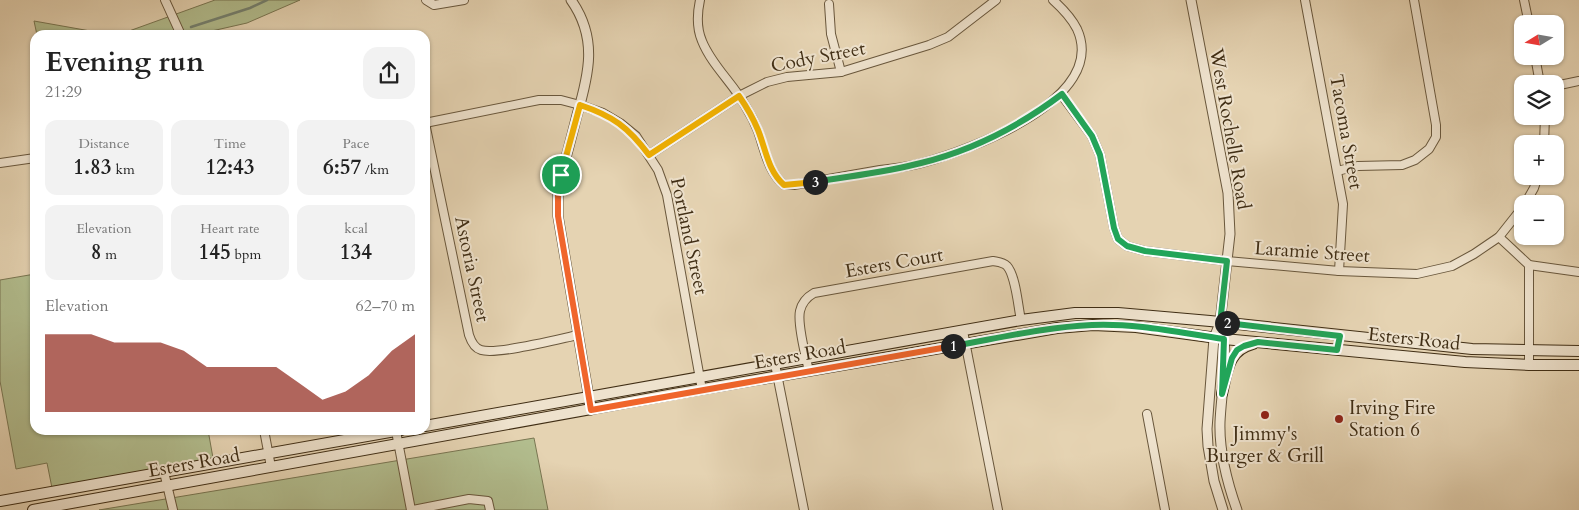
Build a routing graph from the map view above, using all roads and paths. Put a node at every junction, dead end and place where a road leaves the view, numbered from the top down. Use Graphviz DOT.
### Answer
graph roads {
  1 [pos="165,0"];
  2 [pos="426,0"];
  3 [pos="464,0"];
  4 [pos="572,0"];
  5 [pos="700,0"];
  6 [pos="1053,0"];
  7 [pos="1191,0"];
  8 [pos="1305,0"];
  9 [pos="1414,0"];
  10 [pos="1524,0"];
  11 [pos="993,1"];
  12 [pos="829,4"];
  13 [pos="1527,15"];
  14 [pos="179,30"];
  15 [pos="840,72"];
  16 [pos="1579,81"];
  17 [pos="1564,84"];
  18 [pos="1062,94"];
  19 [pos="739,96"];
  20 [pos="580,105"];
  21 [pos="430,122"];
  22 [pos="430,148"];
  23 [pos="649,155"];
  24 [pos="30,159"];
  25 [pos="0,163"];
  26 [pos="1336,171"];
  27 [pos="1514,218"];
  28 [pos="1499,237"];
  29 [pos="1227,261"];
  30 [pos="1530,265"];
  31 [pos="1339,271"];
  32 [pos="1579,272"];
  33 [pos="1021,320"];
  34 [pos="1220,323"];
  35 [pos="963,331"];
  36 [pos="578,335"];
  37 [pos="1340,336"];
  38 [pos="1219,339"];
  39 [pos="1258,342"];
  40 [pos="966,344"];
  41 [pos="1337,350"];
  42 [pos="1528,351"];
  43 [pos="1579,351"];
  44 [pos="806,359"];
  45 [pos="776,364"];
  46 [pos="1529,365"];
  47 [pos="1579,365"];
  48 [pos="809,371"];
  49 [pos="778,376"];
  50 [pos="699,377"];
  51 [pos="702,390"];
  52 [pos="1222,394"];
  53 [pos="589,397"];
  54 [pos="591,410"];
  55 [pos="1147,414"];
  56 [pos="430,425"];
  57 [pos="265,435"];
  58 [pos="372,435"];
  59 [pos="398,435"];
  60 [pos="399,445"];
  61 [pos="269,455"];
  62 [pos="271,467"];
  63 [pos="164,472"];
  64 [pos="167,485"];
  65 [pos="0,501"];
  66 [pos="33,510"];
  67 [pos="173,510"];
  68 [pos="412,510"];
  69 [pos="490,510"];
  70 [pos="804,510"];
  71 [pos="998,510"];
  72 [pos="1165,510"];
  73 [pos="1224,510"];
  74 [pos="1237,510"];
  1 -- 14 [label="street"];
  2 -- 3 [label="street"];
  4 -- 20 [label="street"];
  5 -- 19 [label="street"];
  6 -- 18 [label="street"];
  7 -- 29 [label="street, West Rochelle Road"];
  8 -- 26 [label="street, Tacoma Street"];
  9 -- 26 [label="street"];
  10 -- 13 [label="street"];
  11 -- 15 [label="street, Cody Street"];
  12 -- 15 [label="street"];
  15 -- 19 [label="street, Cody Street"];
  16 -- 17 [label="street"];
  18 -- 19 [label="street"];
  18 -- 29 [label="street, Laramie Street"];
  19 -- 23 [label="street, Cody Street"];
  20 -- 21 [label="street, Portland Street"];
  20 -- 23 [label="street, Portland Street"];
  20 -- 36 [label="street"];
  22 -- 36 [label="street, Astoria Street"];
  23 -- 50 [label="street, Portland Street"];
  24 -- 25 [label="street"];
  26 -- 31 [label="street, Tacoma Street"];
  27 -- 28 [label="street, Laramie Street"];
  28 -- 30 [label="street"];
  28 -- 31 [label="street, Laramie Street"];
  29 -- 31 [label="street, Laramie Street"];
  29 -- 34 [label="street, West Rochelle Road"];
  30 -- 32 [label="street"];
  30 -- 42 [label="street"];
  33 -- 34 [label="main road, Esters Road"];
  33 -- 35 [label="main road, Esters Road"];
  33 -- 44 [label="street, Esters Court"];
  34 -- 37 [label="main road, Esters Road"];
  34 -- 38 [label="street, West Rochelle Road"];
  35 -- 40 [label="street"];
  35 -- 44 [label="main road, Esters Road"];
  36 -- 53 [label="street"];
  37 -- 41 [label="main road"];
  37 -- 42 [label="main road, Esters Road"];
  38 -- 39 [label="main road, Esters Road"];
  38 -- 40 [label="main road, Esters Road"];
  38 -- 52 [label="street, West Rochelle Road"];
  38 -- 73 [label="street, West Rochelle Road"];
  39 -- 41 [label="main road, Esters Road"];
  39 -- 52 [label="main road"];
  40 -- 48 [label="main road, Esters Road"];
  40 -- 71 [label="street"];
  41 -- 46 [label="main road, Esters Road"];
  42 -- 43 [label="main road, Esters Road"];
  42 -- 46 [label="street"];
  44 -- 45 [label="main road, Esters Road"];
  44 -- 48 [label="street, Esters Court"];
  45 -- 49 [label="street"];
  45 -- 50 [label="main road, Esters Road"];
  46 -- 47 [label="main road, Esters Road"];
  48 -- 49 [label="main road, Esters Road"];
  49 -- 51 [label="main road, Esters Road"];
  49 -- 70 [label="street"];
  50 -- 51 [label="street, Portland Street"];
  50 -- 53 [label="main road, Esters Road"];
  51 -- 54 [label="main road, Esters Road"];
  52 -- 74 [label="street, West Rochelle Road"];
  53 -- 54 [label="street"];
  53 -- 56 [label="main road, Esters Road"];
  54 -- 60 [label="main road, Esters Road"];
  55 -- 72 [label="street"];
  57 -- 61 [label="street"];
  58 -- 61 [label="main road, Esters Road"];
  59 -- 60 [label="street"];
  60 -- 62 [label="main road, Esters Road"];
  60 -- 68 [label="street"];
  61 -- 62 [label="street"];
  61 -- 63 [label="main road, Esters Road"];
  62 -- 64 [label="main road, Esters Road"];
  63 -- 64 [label="street"];
  63 -- 65 [label="main road, Esters Road"];
  64 -- 66 [label="main road, Esters Road"];
  64 -- 67 [label="street"];
  68 -- 69 [label="street"];
}
